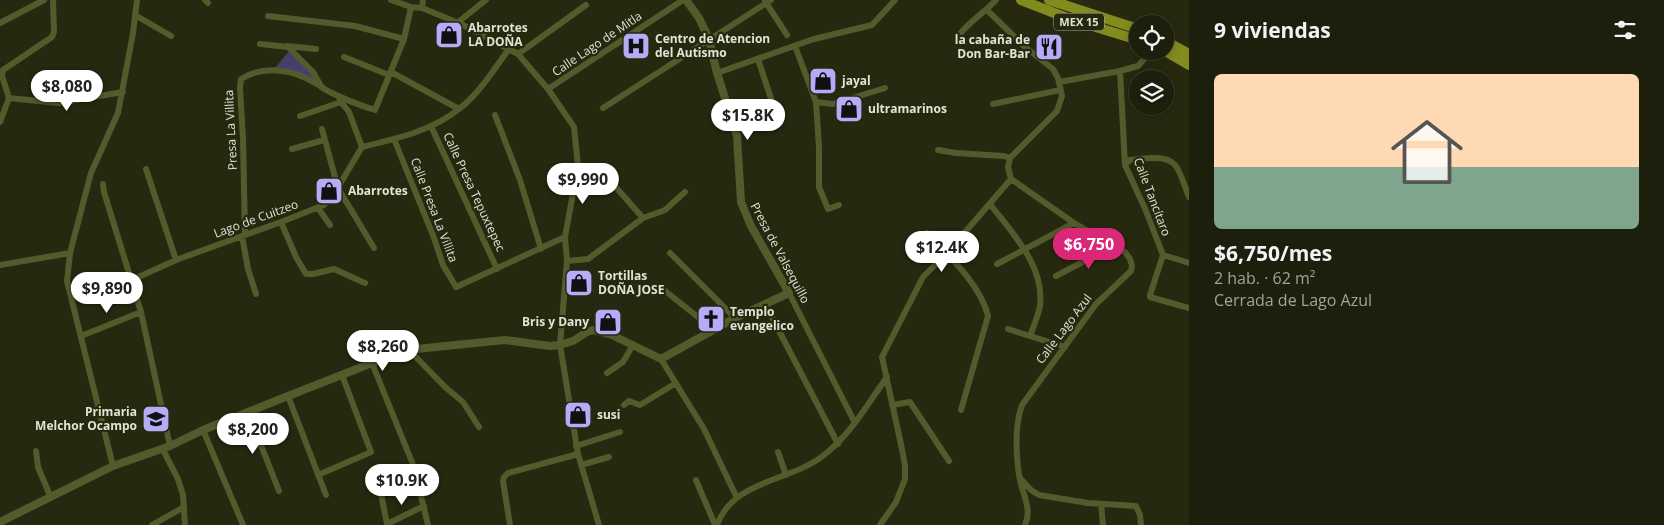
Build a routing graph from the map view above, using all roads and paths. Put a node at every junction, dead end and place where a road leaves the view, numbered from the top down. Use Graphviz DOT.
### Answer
graph roads {
  1 [pos="44,0"];
  2 [pos="53,0"];
  3 [pos="137,0"];
  4 [pos="391,0"];
  5 [pos="423,0"];
  6 [pos="486,0"];
  7 [pos="684,0"];
  8 [pos="895,0"];
  9 [pos="996,0"];
  10 [pos="1021,0"];
  11 [pos="1049,0"];
  12 [pos="767,1"];
  13 [pos="586,6"];
  14 [pos="411,7"];
  15 [pos="422,8"];
  16 [pos="987,10"];
  17 [pos="135,16"];
  18 [pos="268,16"];
  19 [pos="0,23"];
  20 [pos="457,23"];
  21 [pos="1129,26"];
  22 [pos="960,34"];
  23 [pos="787,35"];
  24 [pos="171,36"];
  25 [pos="1129,37"];
  26 [pos="404,39"];
  27 [pos="709,39"];
  28 [pos="260,44"];
  29 [pos="1174,45"];
  30 [pos="286,46"];
  31 [pos="795,46"];
  32 [pos="316,49"];
  33 [pos="509,50"];
  34 [pos="518,54"];
  35 [pos="1189,54"];
  36 [pos="344,57"];
  37 [pos="1174,57"];
  38 [pos="758,59"];
  39 [pos="1143,60"];
  40 [pos="1189,66"];
  41 [pos="1120,71"];
  42 [pos="717,73"];
  43 [pos="390,74"];
  44 [pos="1059,82"];
  45 [pos="885,88"];
  46 [pos="324,89"];
  47 [pos="548,89"];
  48 [pos="1060,90"];
  49 [pos="3,91"];
  50 [pos="123,92"];
  51 [pos="9,98"];
  52 [pos="340,99"];
  53 [pos="816,102"];
  54 [pos="993,104"];
  55 [pos="364,106"];
  56 [pos="603,108"];
  57 [pos="460,109"];
  58 [pos="349,112"];
  59 [pos="300,116"];
  60 [pos="496,116"];
  61 [pos="778,120"];
  62 [pos="0,122"];
  63 [pos="431,126"];
  64 [pos="322,129"];
  65 [pos="394,139"];
  66 [pos="324,140"];
  67 [pos="362,147"];
  68 [pos="292,149"];
  69 [pos="938,150"];
  70 [pos="1010,158"];
  71 [pos="1125,165"];
  72 [pos="146,169"];
  73 [pos="1011,179"];
  74 [pos="103,184"];
  75 [pos="613,184"];
  76 [pos="338,188"];
  77 [pos="685,192"];
  78 [pos="1189,196"];
  79 [pos="990,204"];
  80 [pos="839,205"];
  81 [pos="318,208"];
  82 [pos="643,218"];
  83 [pos="281,222"];
  84 [pos="1074,223"];
  85 [pos="330,225"];
  86 [pos="927,233"];
  87 [pos="244,235"];
  88 [pos="565,237"];
  89 [pos="1114,246"];
  90 [pos="374,248"];
  91 [pos="541,248"];
  92 [pos="1024,249"];
  93 [pos="70,253"];
  94 [pos="670,253"];
  95 [pos="947,253"];
  96 [pos="1162,255"];
  97 [pos="176,260"];
  98 [pos="567,261"];
  99 [pos="998,264"];
  100 [pos="1189,264"];
  101 [pos="0,265"];
  102 [pos="497,268"];
  103 [pos="1056,276"];
  104 [pos="132,280"];
  105 [pos="364,283"];
  106 [pos="664,290"];
  107 [pos="789,292"];
  108 [pos="256,294"];
  109 [pos="764,304"];
  110 [pos="1189,308"];
  111 [pos="141,312"];
  112 [pos="735,318"];
  113 [pos="1008,329"];
  114 [pos="714,330"];
  115 [pos="81,336"];
  116 [pos="1030,336"];
  117 [pos="633,344"];
  118 [pos="560,345"];
  119 [pos="1066,347"];
  120 [pos="410,351"];
  121 [pos="661,359"];
  122 [pos="372,363"];
  123 [pos="607,373"];
  124 [pos="342,375"];
  125 [pos="886,377"];
  126 [pos="676,382"];
  127 [pos="288,396"];
  128 [pos="624,405"];
  129 [pos="892,405"];
  130 [pos="961,410"];
  131 [pos="248,412"];
  132 [pos="855,423"];
  133 [pos="479,427"];
  134 [pos="203,430"];
  135 [pos="620,432"];
  136 [pos="838,444"];
  137 [pos="576,446"];
  138 [pos="166,447"];
  139 [pos="36,451"];
  140 [pos="778,452"];
  141 [pos="578,454"];
  142 [pos="609,457"];
  143 [pos="949,461"];
  144 [pos="581,465"];
  145 [pos="113,466"];
  146 [pos="318,475"];
  147 [pos="786,475"];
  148 [pos="1019,477"];
  149 [pos="696,480"];
  150 [pos="279,491"];
  151 [pos="381,494"];
  152 [pos="326,495"];
  153 [pos="50,498"];
  154 [pos="737,498"];
  155 [pos="1101,504"];
  156 [pos="424,506"];
  157 [pos="184,507"];
  158 [pos="0,522"];
  159 [pos="152,525"];
  160 [pos="185,525"];
  161 [pos="243,525"];
  162 [pos="428,525"];
  163 [pos="510,525"];
  164 [pos="600,525"];
  165 [pos="716,525"];
  166 [pos="880,525"];
  167 [pos="1025,525"];
  168 [pos="1103,525"];
  169 [pos="1141,525"];
  1 -- 19 [label="street"];
  2 -- 49 [label="street"];
  3 -- 17 [label="street"];
  4 -- 14 [label="street"];
  5 -- 15 [label="street"];
  6 -- 20 [label="street"];
  7 -- 27 [label="street, Presa de Valsequillo"];
  7 -- 47 [label="street, Calle Lago de Mitla"];
  8 -- 31 [label="street"];
  9 -- 16 [label="street"];
  10 -- 25 [label="main road, MEX 15"];
  11 -- 21 [label="main road, MEX 15"];
  12 -- 23 [label="street"];
  12 -- 27 [label="street"];
  13 -- 34 [label="street"];
  14 -- 15 [label="street"];
  14 -- 26 [label="street"];
  15 -- 20 [label="street"];
  16 -- 22 [label="street"];
  16 -- 44 [label="street"];
  17 -- 24 [label="street"];
  17 -- 50 [label="street"];
  18 -- 26 [label="street"];
  20 -- 33 [label="street"];
  26 -- 43 [label="street"];
  27 -- 42 [label="street, Presa de Valsequillo"];
  27 -- 56 [label="street"];
  28 -- 30 [label="street"];
  29 -- 35 [label="main road"];
  30 -- 32 [label="street"];
  30 -- 46 [label="street"];
  31 -- 38 [label="street"];
  31 -- 53 [label="street"];
  33 -- 34 [label="street"];
  33 -- 57 [label="street"];
  34 -- 47 [label="street"];
  36 -- 43 [label="street"];
  37 -- 40 [label="main road"];
  38 -- 42 [label="street"];
  38 -- 61 [label="street"];
  39 -- 41 [label="street"];
  41 -- 44 [label="street"];
  41 -- 71 [label="street, Calle Tancítaro"];
  42 -- 107 [label="street, Presa de Valsequillo"];
  43 -- 55 [label="street, Presa La Villita"];
  43 -- 57 [label="street"];
  44 -- 48 [label="street"];
  45 -- 53 [label="street"];
  46 -- 52 [label="street, Presa La Villita"];
  46 -- 87 [label="street, Presa La Villita"];
  47 -- 88 [label="street"];
  48 -- 54 [label="street"];
  48 -- 70 [label="street"];
  49 -- 51 [label="street"];
  50 -- 51 [label="street"];
  50 -- 93 [label="street"];
  51 -- 62 [label="street"];
  52 -- 55 [label="street, Presa La Villita"];
  52 -- 58 [label="street"];
  52 -- 59 [label="street"];
  53 -- 80 [label="street"];
  55 -- 58 [label="street"];
  57 -- 63 [label="street"];
  58 -- 67 [label="street"];
  60 -- 91 [label="street"];
  63 -- 65 [label="street"];
  63 -- 102 [label="street, Calle Presa Tepuxtepec"];
  64 -- 66 [label="street"];
  65 -- 67 [label="street"];
  65 -- 102 [label="street, Calle Presa La Villita"];
  66 -- 68 [label="street"];
  66 -- 76 [label="street"];
  67 -- 76 [label="street, Lago de Cuitzeo"];
  69 -- 70 [label="street"];
  70 -- 73 [label="street"];
  71 -- 78 [label="street"];
  71 -- 96 [label="street, Calle Tancítaro"];
  72 -- 97 [label="street"];
  73 -- 79 [label="street"];
  73 -- 84 [label="street, Calle Lago Azul"];
  74 -- 104 [label="street"];
  75 -- 82 [label="street"];
  76 -- 81 [label="street, Lago de Cuitzeo"];
  76 -- 90 [label="street"];
  77 -- 82 [label="street"];
  79 -- 92 [label="street"];
  79 -- 95 [label="street"];
  81 -- 83 [label="street, Lago de Cuitzeo"];
  81 -- 85 [label="street"];
  82 -- 98 [label="street"];
  83 -- 87 [label="street, Lago de Cuitzeo"];
  83 -- 105 [label="street"];
  84 -- 89 [label="street, Calle Lago Azul"];
  84 -- 92 [label="street"];
  86 -- 95 [label="street"];
  87 -- 97 [label="street, Lago de Cuitzeo"];
  87 -- 108 [label="street"];
  88 -- 91 [label="street"];
  88 -- 98 [label="street"];
  89 -- 103 [label="street"];
  89 -- 119 [label="street, Calle Lago Azul"];
  91 -- 102 [label="street"];
  92 -- 99 [label="street"];
  92 -- 116 [label="street"];
  93 -- 101 [label="street"];
  93 -- 115 [label="street"];
  94 -- 112 [label="street"];
  95 -- 125 [label="street"];
  95 -- 130 [label="street"];
  96 -- 100 [label="street"];
  96 -- 110 [label="street, Calle Tancítaro"];
  97 -- 104 [label="street, Lago de Cuitzeo"];
  98 -- 118 [label="street"];
  104 -- 111 [label="street"];
  106 -- 114 [label="street"];
  107 -- 109 [label="street"];
  107 -- 132 [label="street, Presa de Valsequillo"];
  109 -- 112 [label="street"];
  109 -- 136 [label="street"];
  111 -- 115 [label="street"];
  111 -- 138 [label="street"];
  112 -- 114 [label="street"];
  113 -- 116 [label="street"];
  114 -- 121 [label="street"];
  115 -- 145 [label="street"];
  116 -- 119 [label="street"];
  117 -- 118 [label="street"];
  117 -- 121 [label="street"];
  117 -- 123 [label="street"];
  118 -- 120 [label="street"];
  118 -- 137 [label="street"];
  119 -- 148 [label="street, Calle Lago Azul"];
  120 -- 122 [label="street"];
  120 -- 133 [label="street"];
  121 -- 126 [label="street"];
  122 -- 124 [label="street"];
  122 -- 156 [label="street"];
  124 -- 127 [label="street"];
  124 -- 146 [label="street"];
  125 -- 129 [label="street"];
  125 -- 132 [label="street"];
  126 -- 128 [label="street"];
  126 -- 154 [label="street"];
  127 -- 131 [label="street"];
  127 -- 146 [label="street"];
  129 -- 143 [label="street"];
  129 -- 166 [label="street"];
  131 -- 134 [label="street"];
  131 -- 150 [label="street"];
  132 -- 136 [label="street"];
  134 -- 138 [label="street"];
  134 -- 161 [label="street"];
  135 -- 137 [label="street"];
  136 -- 147 [label="street"];
  137 -- 141 [label="street"];
  138 -- 145 [label="street"];
  138 -- 157 [label="street"];
  139 -- 153 [label="street"];
  140 -- 147 [label="street"];
  141 -- 144 [label="street"];
  141 -- 163 [label="street"];
  142 -- 144 [label="street"];
  144 -- 164 [label="street"];
  145 -- 153 [label="street"];
  146 -- 152 [label="street"];
  147 -- 154 [label="street"];
  148 -- 155 [label="street"];
  148 -- 167 [label="street, Calle Lago Azul"];
  149 -- 165 [label="street"];
  151 -- 156 [label="street"];
  153 -- 158 [label="street"];
  154 -- 165 [label="street"];
  155 -- 168 [label="street"];
  155 -- 169 [label="street"];
  156 -- 162 [label="street"];
  157 -- 159 [label="street"];
  157 -- 160 [label="street"];
}
